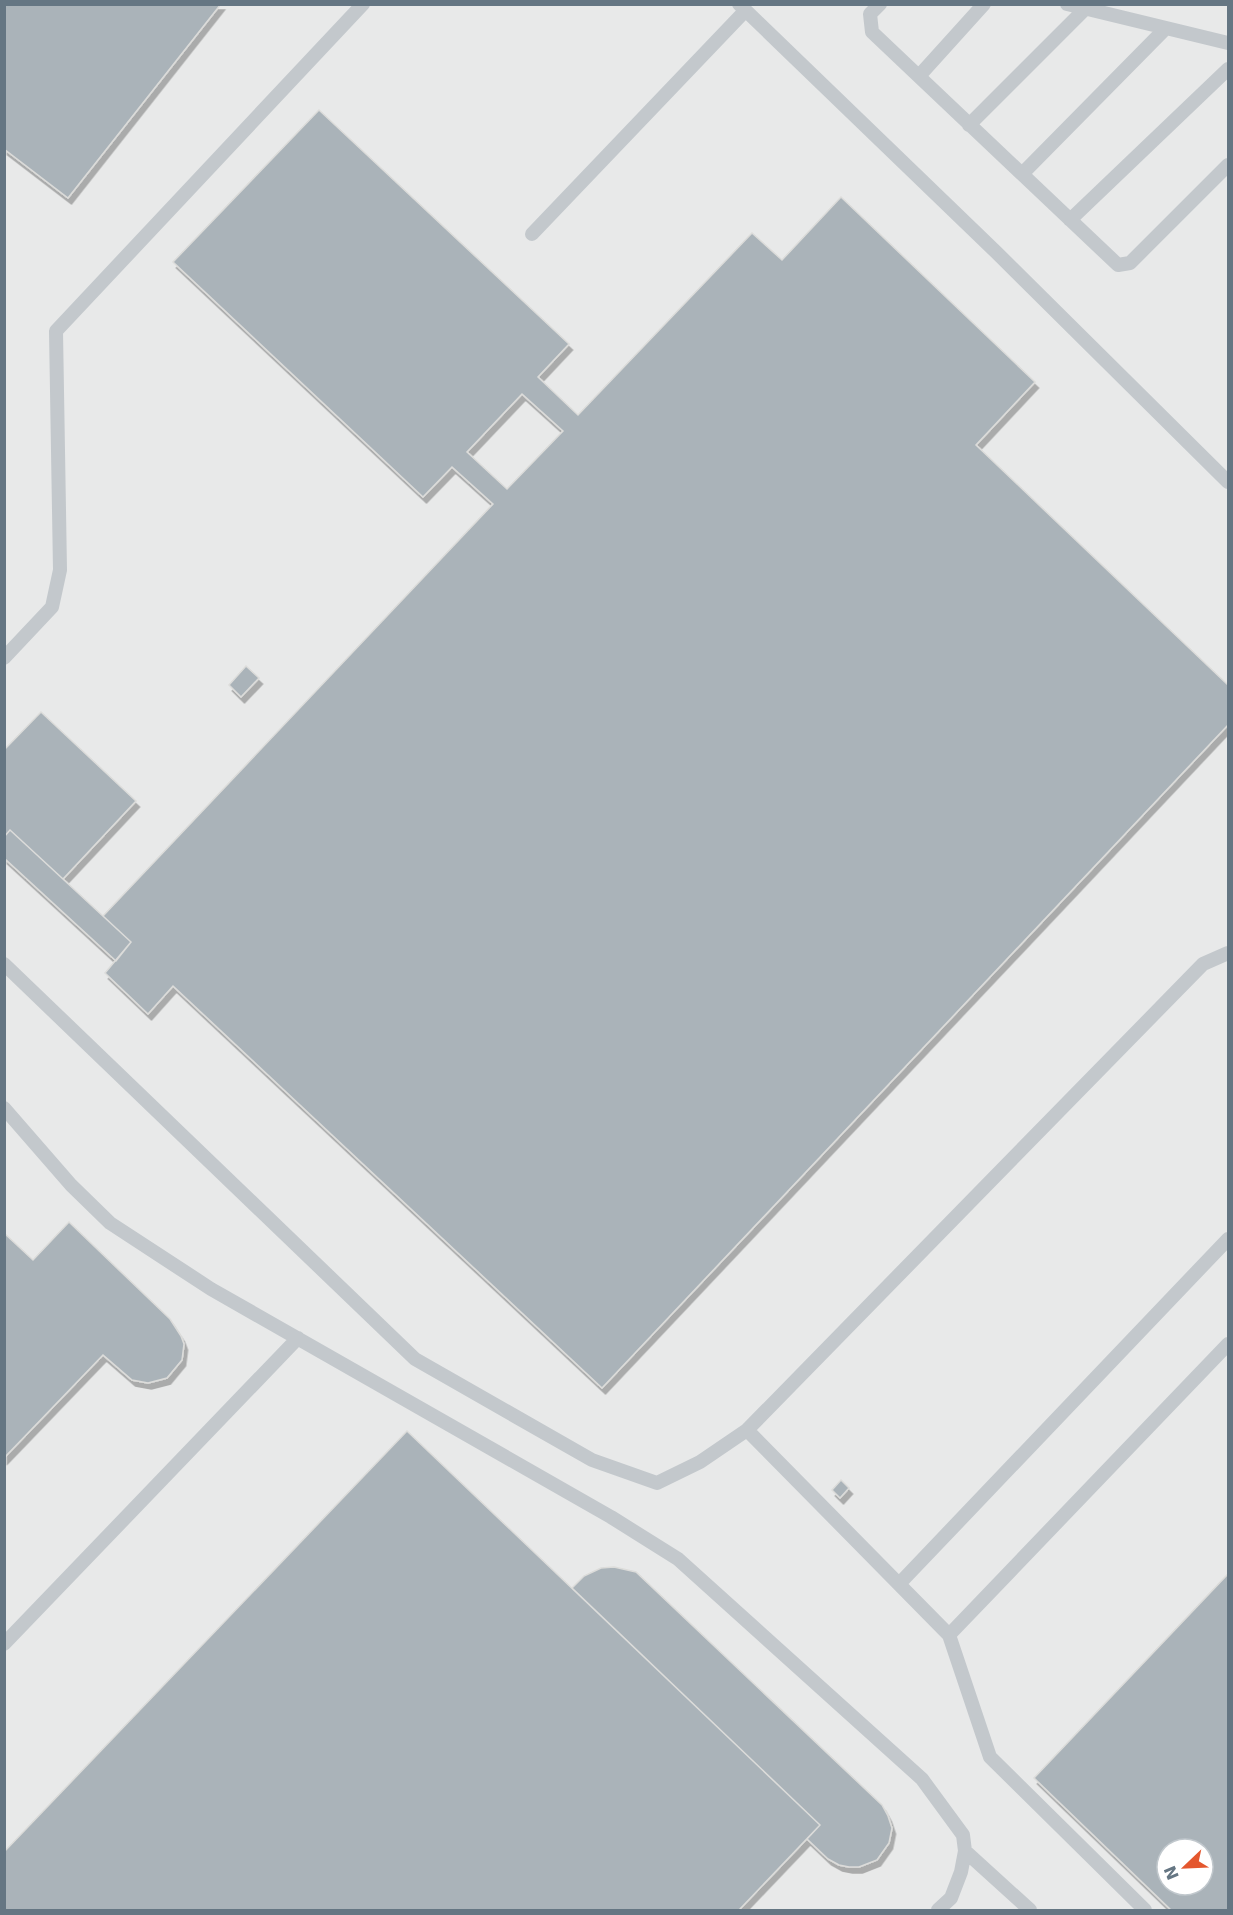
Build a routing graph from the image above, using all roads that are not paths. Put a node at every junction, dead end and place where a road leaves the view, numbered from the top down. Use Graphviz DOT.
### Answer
graph roads {
  1 [pos="363,4"];
  2 [pos="880,4"];
  3 [pos="984,4"];
  4 [pos="1067,4"];
  5 [pos="742,8"];
  6 [pos="1085,9"];
  7 [pos="1166,28"];
  8 [pos="1228,43"];
  9 [pos="1228,69"];
  10 [pos="919,76"];
  11 [pos="969,124"];
  12 [pos="1228,165"];
  13 [pos="1022,174"];
  14 [pos="1070,220"];
  15 [pos="532,234"];
  16 [pos="1228,482"];
  17 [pos="4,657"];
  18 [pos="1228,953"];
  19 [pos="4,964"];
  20 [pos="4,1108"];
  21 [pos="1228,1239"];
  22 [pos="298,1338"];
  23 [pos="1228,1344"];
  24 [pos="747,1430"];
  25 [pos="899,1584"];
  26 [pos="949,1635"];
  27 [pos="4,1644"];
  28 [pos="965,1851"];
  29 [pos="938,1911"];
  30 [pos="1030,1911"];
  31 [pos="1145,1911"];
  1 -- 17 [label="lane"];
  2 -- 10 [label="lane"];
  3 -- 10 [label="lane"];
  4 -- 6 [label="lane"];
  5 -- 15 [label="lane"];
  5 -- 16 [label="lane"];
  6 -- 7 [label="lane"];
  6 -- 11 [label="lane"];
  7 -- 8 [label="lane"];
  7 -- 13 [label="lane"];
  9 -- 14 [label="lane"];
  10 -- 11 [label="lane"];
  11 -- 13 [label="lane"];
  12 -- 14 [label="lane"];
  13 -- 14 [label="lane"];
  18 -- 24 [label="lane"];
  19 -- 24 [label="lane"];
  20 -- 22 [label="lane"];
  21 -- 25 [label="lane"];
  22 -- 27 [label="lane"];
  22 -- 28 [label="lane"];
  23 -- 26 [label="lane"];
  24 -- 25 [label="lane"];
  25 -- 26 [label="lane"];
  26 -- 31 [label="lane"];
  28 -- 29 [label="lane"];
  28 -- 30 [label="lane"];
}
